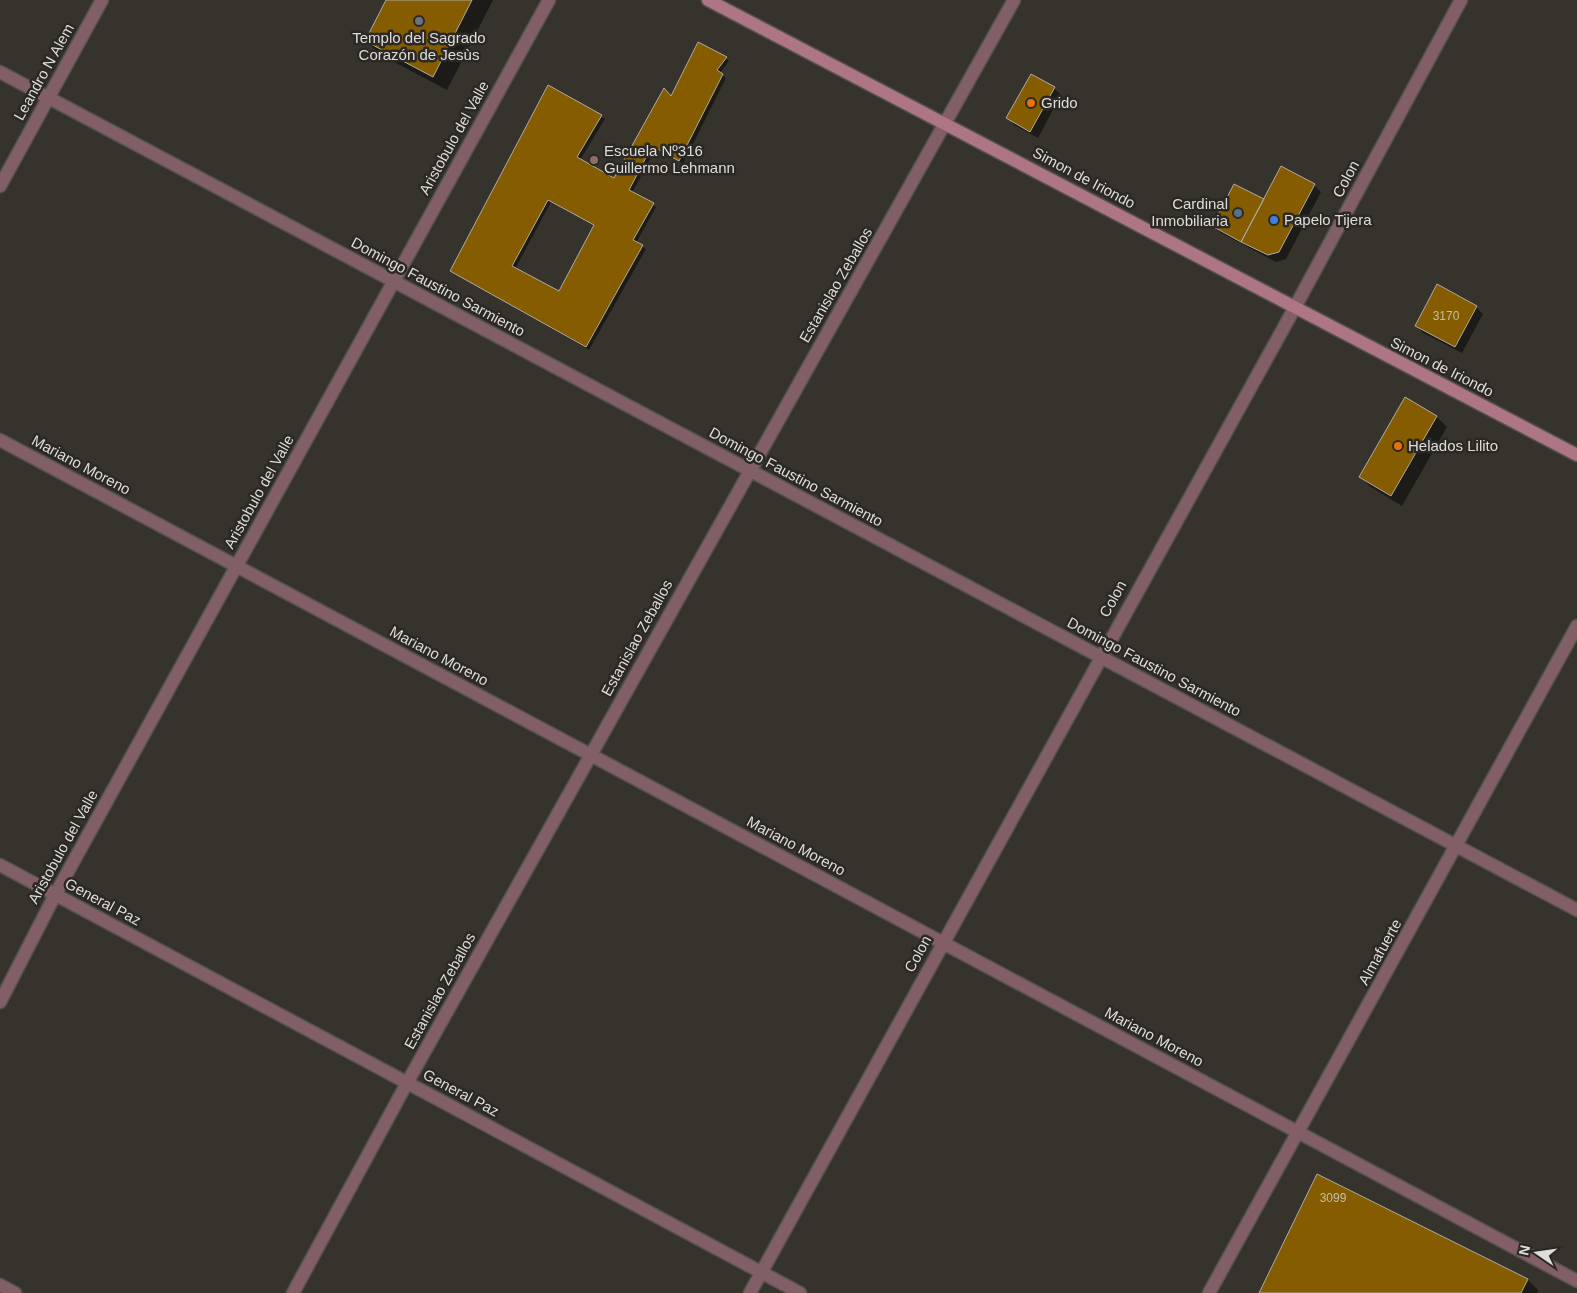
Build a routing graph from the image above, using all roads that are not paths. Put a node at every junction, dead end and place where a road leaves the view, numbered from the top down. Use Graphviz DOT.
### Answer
graph roads {
  1 [pos="102,0"];
  2 [pos="549,0"];
  3 [pos="708,0"];
  4 [pos="1014,0"];
  5 [pos="1461,0"];
  6 [pos="0,72"];
  7 [pos="48,98"];
  8 [pos="946,123"];
  9 [pos="0,186"];
  10 [pos="393,281"];
  11 [pos="1294,309"];
  12 [pos="0,440"];
  13 [pos="1577,455"];
  14 [pos="750,470"];
  15 [pos="236,566"];
  16 [pos="1577,626"];
  17 [pos="1100,657"];
  18 [pos="590,755"];
  19 [pos="1457,846"];
  20 [pos="0,865"];
  21 [pos="55,895"];
  22 [pos="1577,910"];
  23 [pos="943,942"];
  24 [pos="0,1002"];
  25 [pos="407,1083"];
  26 [pos="1298,1132"];
  27 [pos="761,1272"];
  28 [pos="1577,1281"];
  29 [pos="0,1285"];
  30 [pos="15,1293"];
  31 [pos="293,1293"];
  32 [pos="750,1293"];
  33 [pos="800,1293"];
  34 [pos="1209,1293"];
  1 -- 7 [label="street, Leandro N Alem"];
  2 -- 10 [label="street, Aristobulo del Valle"];
  3 -- 8 [label="main road, Simon de Iriondo"];
  4 -- 8 [label="street, Estanislao Zeballos"];
  5 -- 11 [label="street, Colon"];
  6 -- 7 [label="street, Domingo Faustino Sarmiento"];
  7 -- 9 [label="street, Leandro N Alem"];
  7 -- 10 [label="street, Domingo Faustino Sarmiento"];
  8 -- 11 [label="main road, Simon de Iriondo"];
  8 -- 14 [label="street, Estanislao Zeballos"];
  10 -- 14 [label="street, Domingo Faustino Sarmiento"];
  10 -- 15 [label="street, Aristobulo del Valle"];
  11 -- 13 [label="main road, Simon de Iriondo"];
  11 -- 17 [label="street, Colon"];
  12 -- 15 [label="street, Mariano Moreno"];
  14 -- 17 [label="street, Domingo Faustino Sarmiento"];
  14 -- 18 [label="street, Estanislao Zeballos"];
  15 -- 18 [label="street, Mariano Moreno"];
  15 -- 21 [label="street, Aristobulo del Valle"];
  16 -- 19 [label="street, Almafuerte"];
  17 -- 19 [label="street, Domingo Faustino Sarmiento"];
  17 -- 23 [label="street, Colon"];
  18 -- 23 [label="street, Mariano Moreno"];
  18 -- 25 [label="street, Estanislao Zeballos"];
  19 -- 22 [label="street, Domingo Faustino Sarmiento"];
  19 -- 26 [label="street, Almafuerte"];
  20 -- 21 [label="street, General Paz"];
  21 -- 24 [label="street, Aristobulo del Valle"];
  21 -- 25 [label="street, General Paz"];
  23 -- 26 [label="street, Mariano Moreno"];
  23 -- 27 [label="street, Colon"];
  25 -- 27 [label="street, General Paz"];
  25 -- 31 [label="street, Estanislao Zeballos"];
  26 -- 28 [label="street, Mariano Moreno"];
  26 -- 34 [label="street, Almafuerte"];
  27 -- 32 [label="street, Colon"];
  27 -- 33 [label="street, General Paz"];
  29 -- 30 [label="street"];
}
